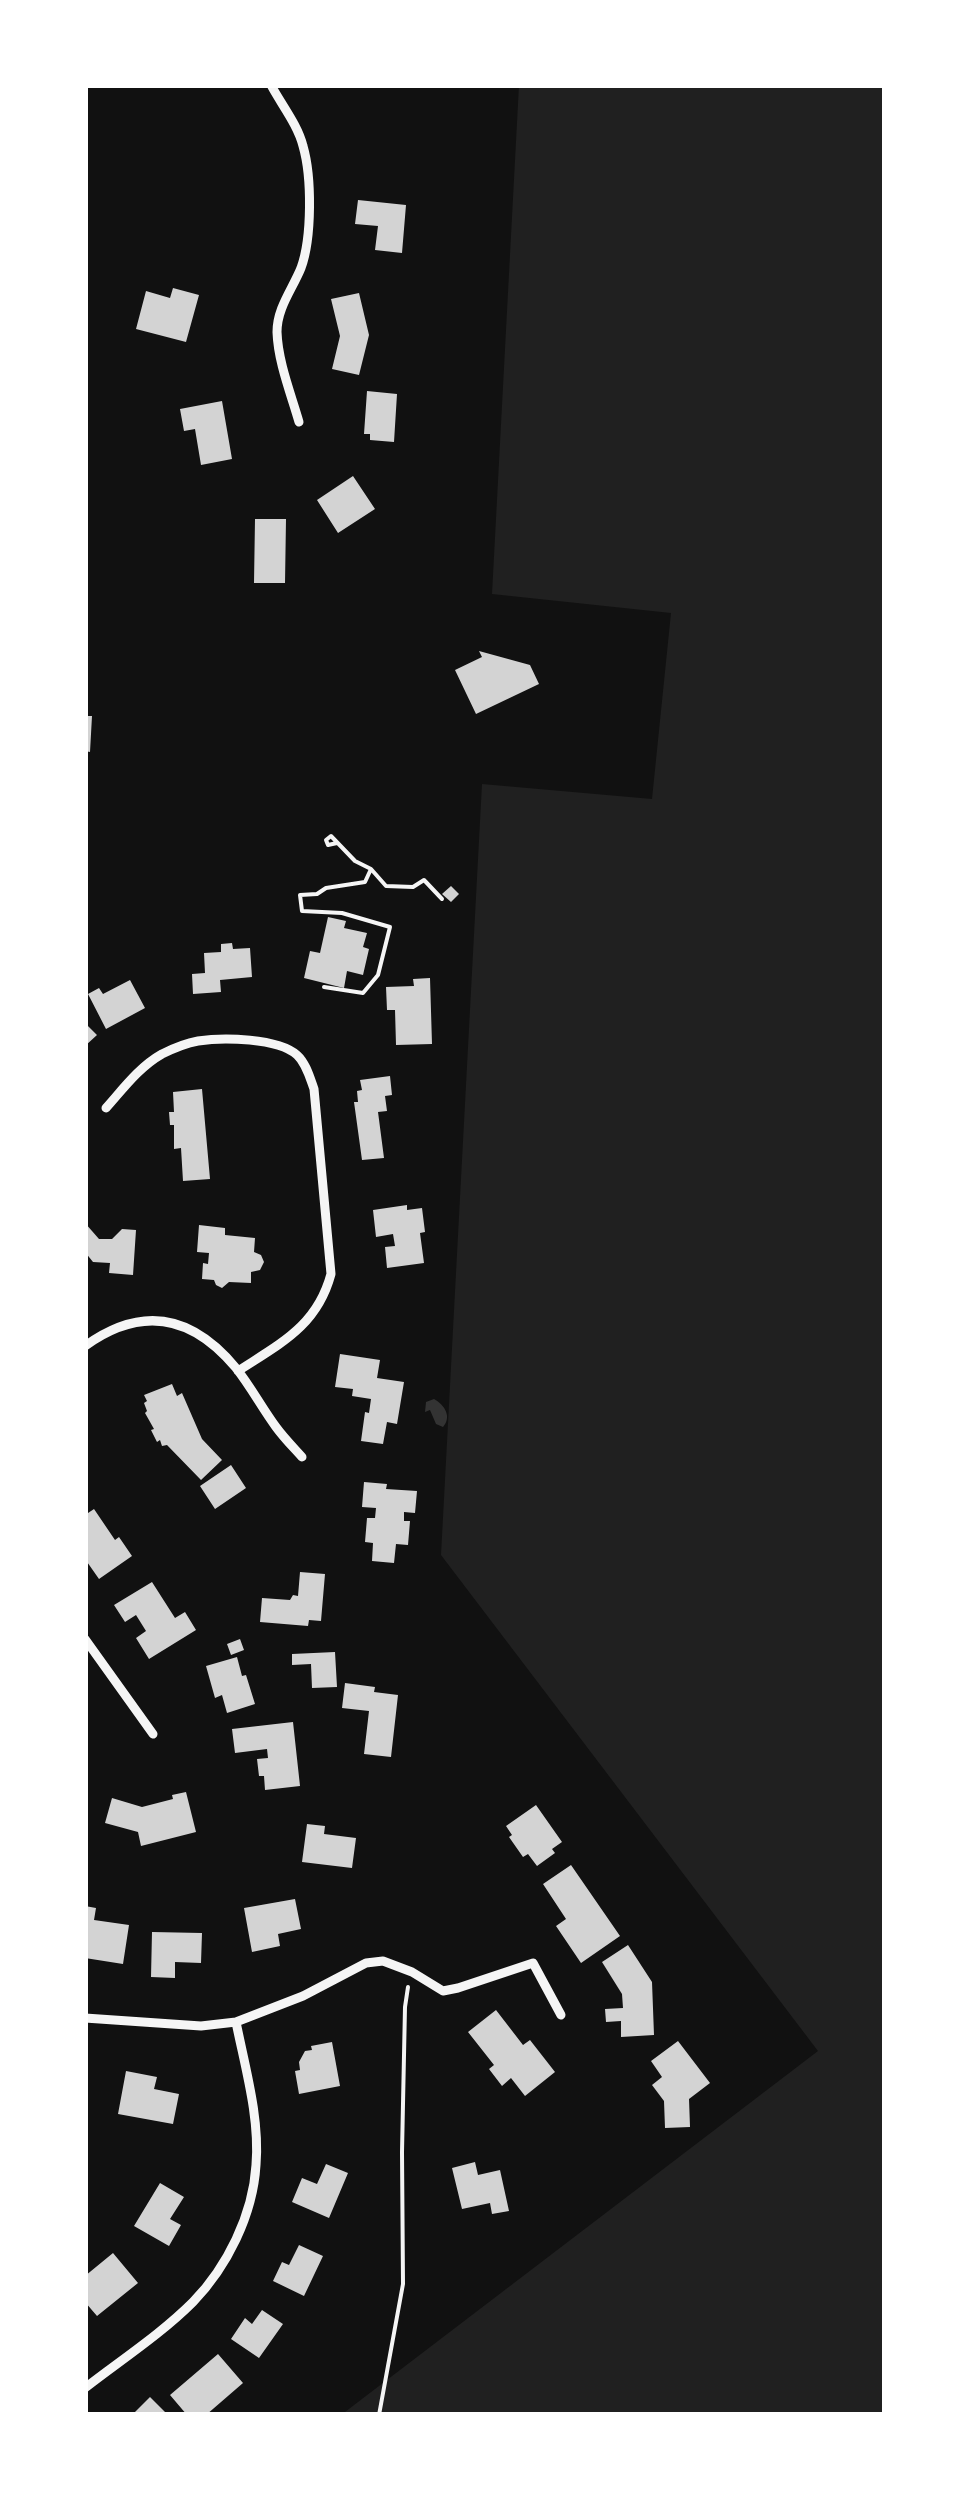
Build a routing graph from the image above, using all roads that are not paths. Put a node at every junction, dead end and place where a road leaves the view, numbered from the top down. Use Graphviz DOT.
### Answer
graph roads {
  1 [pos="271,85"];
  2 [pos="299,422"];
  3 [pos="106,1108"];
  4 [pos="85,1346"];
  5 [pos="238,1371"];
  6 [pos="302,1457"];
  7 [pos="85,1639"];
  8 [pos="152,1734"];
  9 [pos="561,2015"];
  10 [pos="85,2018"];
  11 [pos="236,2022"];
  12 [pos="85,2388"];
  1 -- 2 [label="street"];
  3 -- 5 [label="street"];
  4 -- 5 [label="street"];
  5 -- 6 [label="street"];
  7 -- 8 [label="street"];
  9 -- 11 [label="street"];
  10 -- 11 [label="street"];
  11 -- 12 [label="street"];
}
